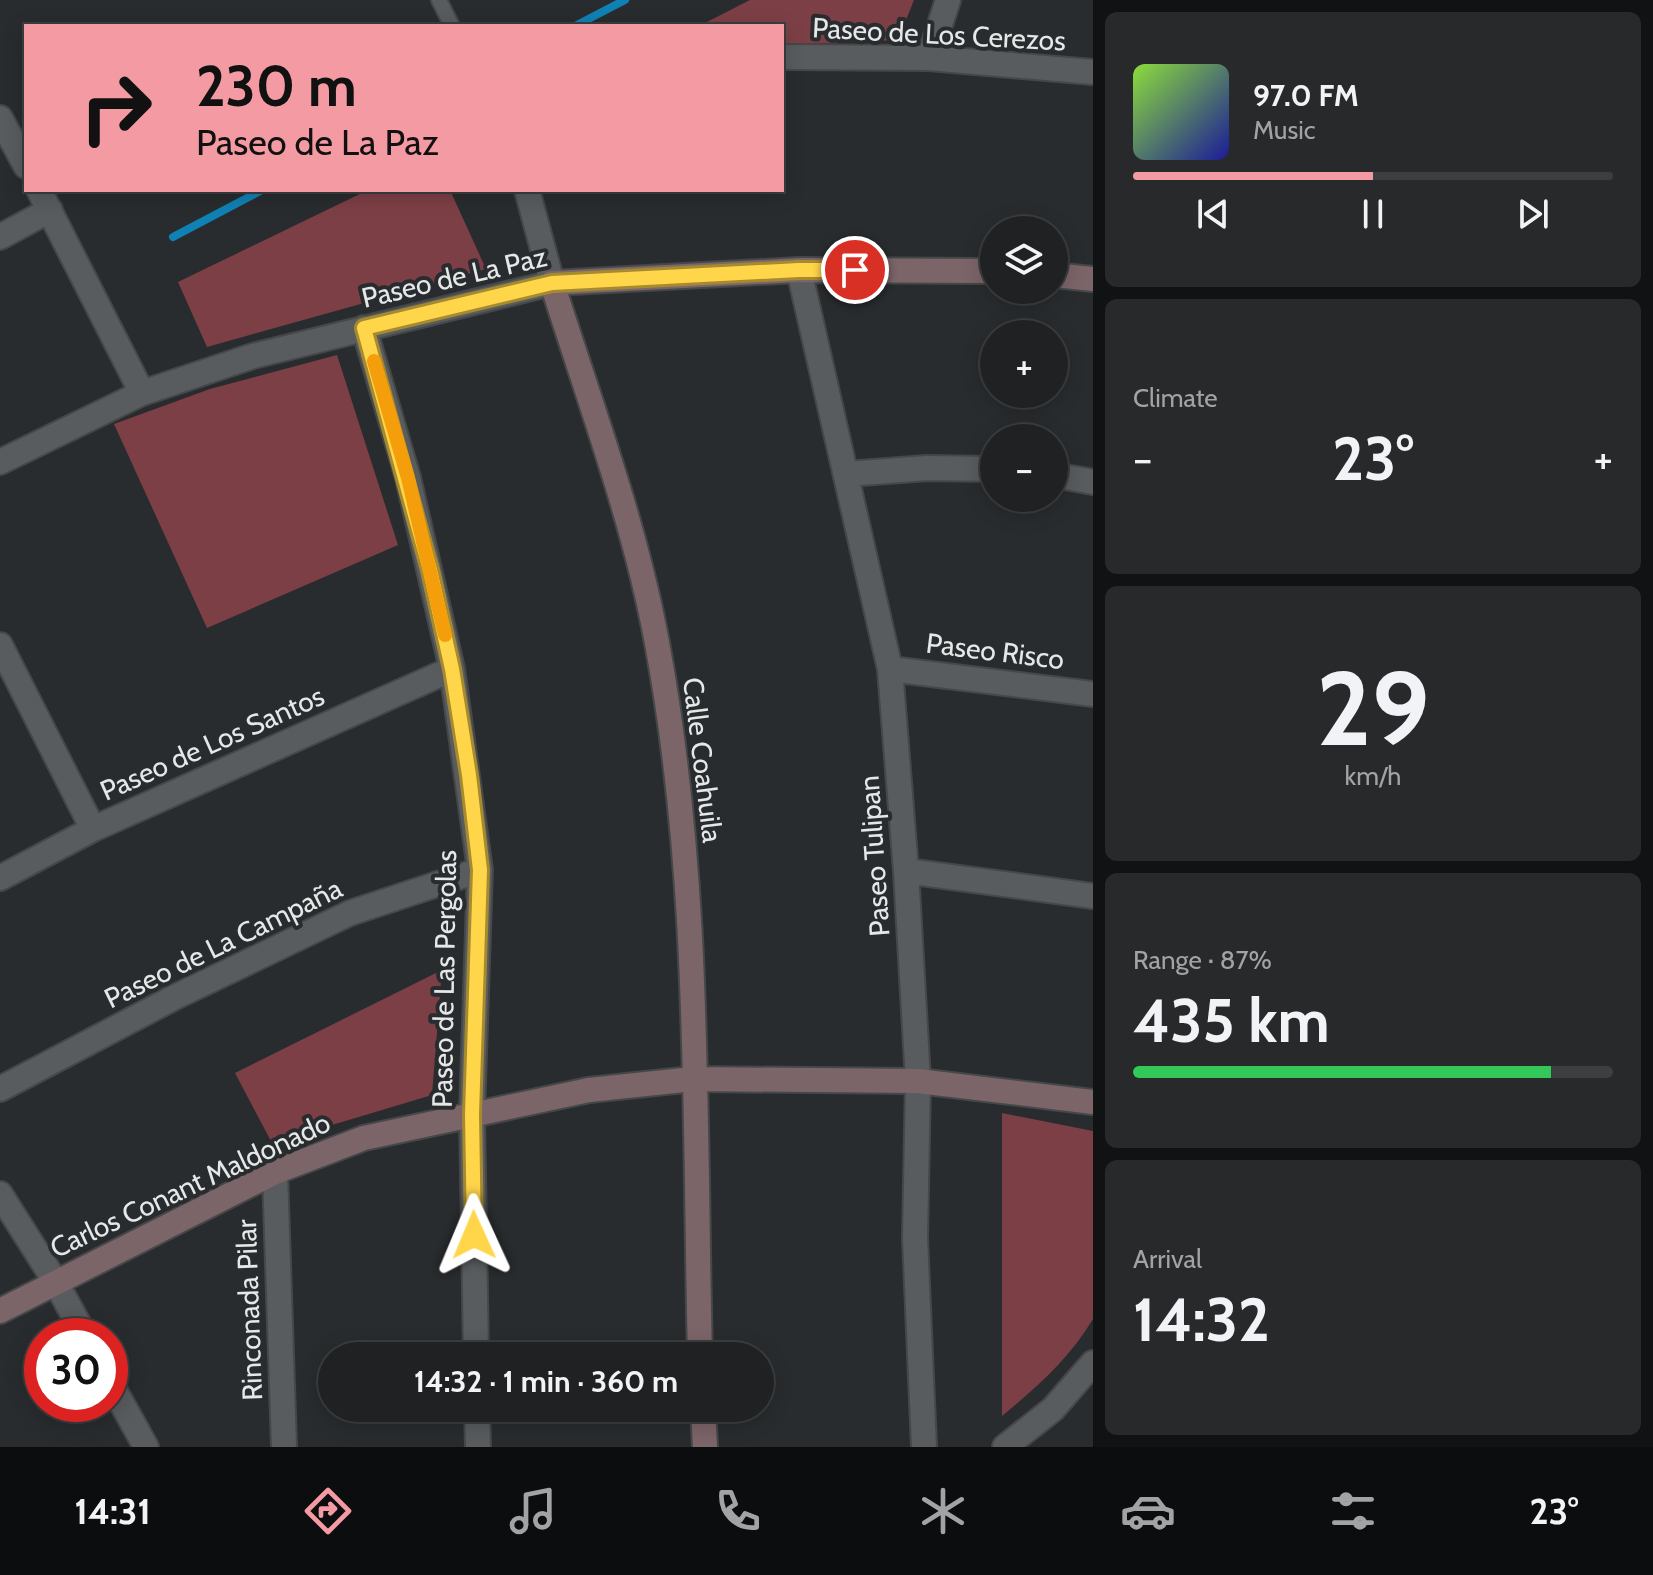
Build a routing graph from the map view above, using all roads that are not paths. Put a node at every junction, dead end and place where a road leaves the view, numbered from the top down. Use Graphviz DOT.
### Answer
graph roads {
  1 [pos="439,0"];
  2 [pos="948,0"];
  3 [pos="451,24"];
  4 [pos="784,57"];
  5 [pos="929,58"];
  6 [pos="1093,72"];
  7 [pos="0,118"];
  8 [pos="24,162"];
  9 [pos="528,192"];
  10 [pos="44,200"];
  11 [pos="0,237"];
  12 [pos="799,270"];
  13 [pos="980,271"];
  14 [pos="1068,276"];
  15 [pos="1093,279"];
  16 [pos="552,283"];
  17 [pos="364,328"];
  18 [pos="142,393"];
  19 [pos="0,462"];
  20 [pos="980,469"];
  21 [pos="847,474"];
  22 [pos="1068,478"];
  23 [pos="1093,482"];
  24 [pos="4,661"];
  25 [pos="452,669"];
  26 [pos="890,669"];
  27 [pos="1093,694"];
  28 [pos="93,829"];
  29 [pos="480,870"];
  30 [pos="906,871"];
  31 [pos="0,878"];
  32 [pos="1093,896"];
  33 [pos="693,1079"];
  34 [pos="918,1081"];
  35 [pos="0,1089"];
  36 [pos="1093,1102"];
  37 [pos="472,1114"];
  38 [pos="275,1172"];
  39 [pos="0,1194"];
  40 [pos="55,1281"];
  41 [pos="0,1311"];
  42 [pos="75,1318"];
  43 [pos="476,1342"];
  44 [pos="700,1342"];
  45 [pos="1093,1363"];
  46 [pos="128,1414"];
  47 [pos="477,1422"];
  48 [pos="704,1422"];
  49 [pos="146,1447"];
  50 [pos="284,1447"];
  51 [pos="478,1447"];
  52 [pos="705,1447"];
  53 [pos="924,1447"];
  54 [pos="1005,1447"];
  1 -- 3 [label="lane"];
  2 -- 5 [label="street"];
  4 -- 5 [label="street, Paseo de Los Cerezos"];
  5 -- 6 [label="street, Paseo de Los Cerezos"];
  7 -- 8 [label="street"];
  9 -- 16 [label="street, Calle Coahuila"];
  10 -- 11 [label="street"];
  10 -- 18 [label="street"];
  12 -- 13 [label="street, Paseo de La Paz"];
  12 -- 16 [label="street, Paseo de La Paz"];
  12 -- 21 [label="street, Paseo Tulipan"];
  14 -- 15 [label="street"];
  16 -- 17 [label="street, Paseo de La Paz"];
  16 -- 33 [label="street, Calle Coahuila"];
  17 -- 18 [label="street, Paseo de La Paz"];
  17 -- 25 [label="street, Paseo de Las Pergolas"];
  18 -- 19 [label="street, Paseo de La Paz"];
  20 -- 21 [label="street"];
  21 -- 26 [label="street, Paseo Tulipan"];
  22 -- 23 [label="street"];
  24 -- 28 [label="street"];
  25 -- 28 [label="street, Paseo de Los Santos"];
  25 -- 29 [label="street, Paseo de Las Pergolas"];
  26 -- 27 [label="street, Paseo Risco"];
  26 -- 30 [label="street, Paseo Tulipan"];
  28 -- 31 [label="street, Paseo de Los Santos"];
  29 -- 35 [label="street, Paseo de La Campaña"];
  29 -- 37 [label="street, Paseo de Las Pergolas"];
  30 -- 32 [label="street"];
  30 -- 34 [label="street, Paseo Tulipan"];
  33 -- 34 [label="street, Carlos Conant Maldonado"];
  33 -- 37 [label="street, Carlos Conant Maldonado"];
  33 -- 44 [label="street, Calle Coahuila"];
  34 -- 36 [label="street, Carlos Conant Maldonado"];
  34 -- 53 [label="street, Paseo Tulipan"];
  37 -- 38 [label="street, Carlos Conant Maldonado"];
  37 -- 43 [label="street, Paseo de Las Pergolas"];
  38 -- 40 [label="street, Carlos Conant Maldonado"];
  38 -- 50 [label="street, Rinconada Pilar"];
  39 -- 40 [label="street"];
  40 -- 41 [label="street, Carlos Conant Maldonado"];
  40 -- 42 [label="street"];
  45 -- 54 [label="street"];
  46 -- 49 [label="street"];
  47 -- 51 [label="street"];
  48 -- 52 [label="street"];
}
